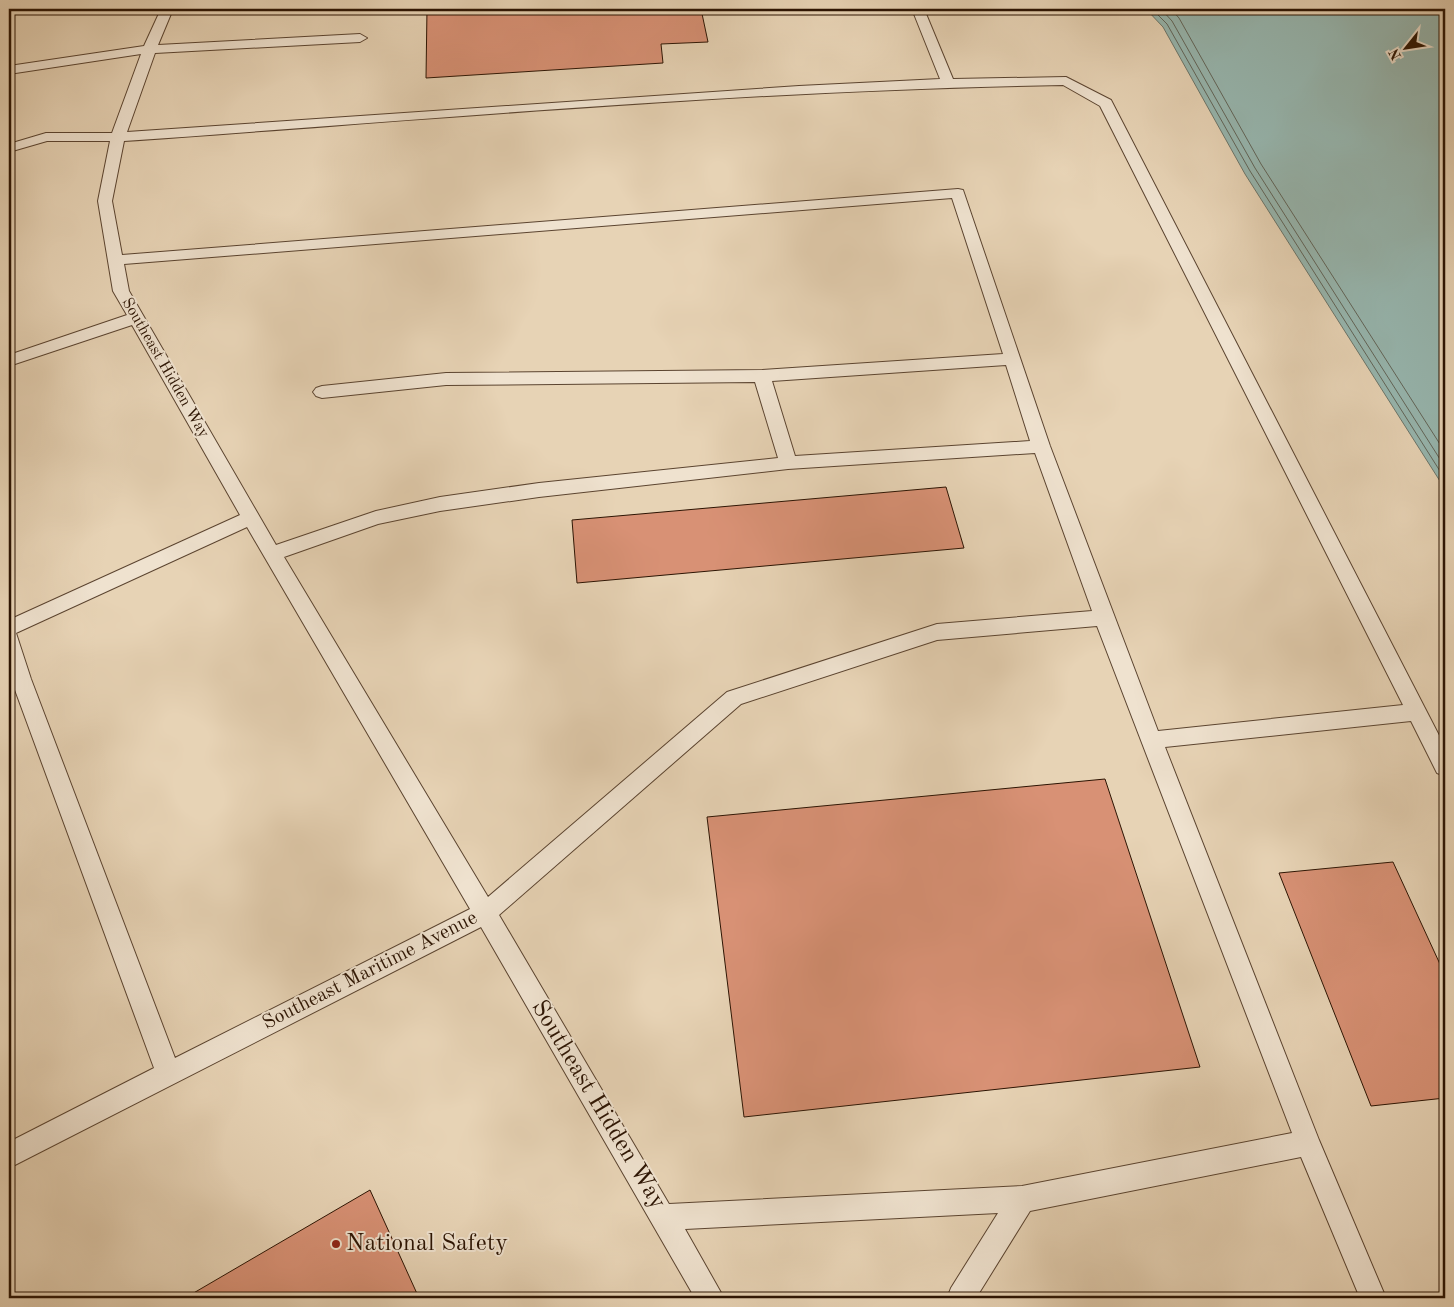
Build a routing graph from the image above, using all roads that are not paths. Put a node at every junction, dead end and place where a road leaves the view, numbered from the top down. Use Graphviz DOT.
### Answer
graph roads {
  1 [pos="166,9"];
  2 [pos="918,9"];
  3 [pos="360,38"];
  4 [pos="150,49"];
  5 [pos="9,70"];
  6 [pos="948,83"];
  7 [pos="118,136"];
  8 [pos="9,148"];
  9 [pos="116,260"];
  10 [pos="136,318"];
  11 [pos="1012,359"];
  12 [pos="9,361"];
  13 [pos="762,376"];
  14 [pos="322,392"];
  15 [pos="1040,446"];
  16 [pos="788,463"];
  17 [pos="251,518"];
  18 [pos="272,554"];
  19 [pos="1104,618"];
  20 [pos="9,628"];
  21 [pos="9,638"];
  22 [pos="1417,712"];
  23 [pos="1152,740"];
  24 [pos="1445,767"];
  25 [pos="485,913"];
  26 [pos="169,1074"];
  27 [pos="1308,1143"];
  28 [pos="9,1155"];
  29 [pos="1022,1199"];
  30 [pos="664,1217"];
  31 [pos="710,1298"];
  32 [pos="961,1298"];
  33 [pos="1373,1298"];
  1 -- 4 [label="lane, Southeast Hidden Way"];
  2 -- 6 [label="lane"];
  3 -- 4 [label="lane"];
  4 -- 5 [label="lane"];
  4 -- 7 [label="lane, Southeast Hidden Way"];
  6 -- 7 [label="lane"];
  6 -- 22 [label="lane"];
  7 -- 8 [label="lane"];
  7 -- 9 [label="lane, Southeast Hidden Way"];
  9 -- 10 [label="lane, Southeast Hidden Way"];
  9 -- 11 [label="lane"];
  10 -- 12 [label="lane"];
  10 -- 17 [label="lane, Southeast Hidden Way"];
  11 -- 13 [label="lane"];
  11 -- 15 [label="lane"];
  13 -- 14 [label="lane"];
  13 -- 16 [label="lane"];
  15 -- 16 [label="lane"];
  15 -- 19 [label="lane"];
  16 -- 18 [label="lane"];
  17 -- 18 [label="lane, Southeast Maritime Avenue"];
  17 -- 20 [label="lane"];
  18 -- 25 [label="lane, Southeast Maritime Avenue"];
  19 -- 23 [label="lane"];
  19 -- 25 [label="lane"];
  21 -- 26 [label="lane"];
  22 -- 23 [label="lane"];
  22 -- 24 [label="lane"];
  23 -- 27 [label="lane"];
  25 -- 26 [label="lane, Southeast Maritime Avenue"];
  25 -- 30 [label="lane, Southeast Hidden Way"];
  26 -- 28 [label="lane, Southeast Maritime Avenue"];
  27 -- 29 [label="lane"];
  27 -- 33 [label="lane"];
  29 -- 30 [label="lane"];
  29 -- 32 [label="lane"];
  30 -- 31 [label="lane, Southeast Hidden Way"];
}
